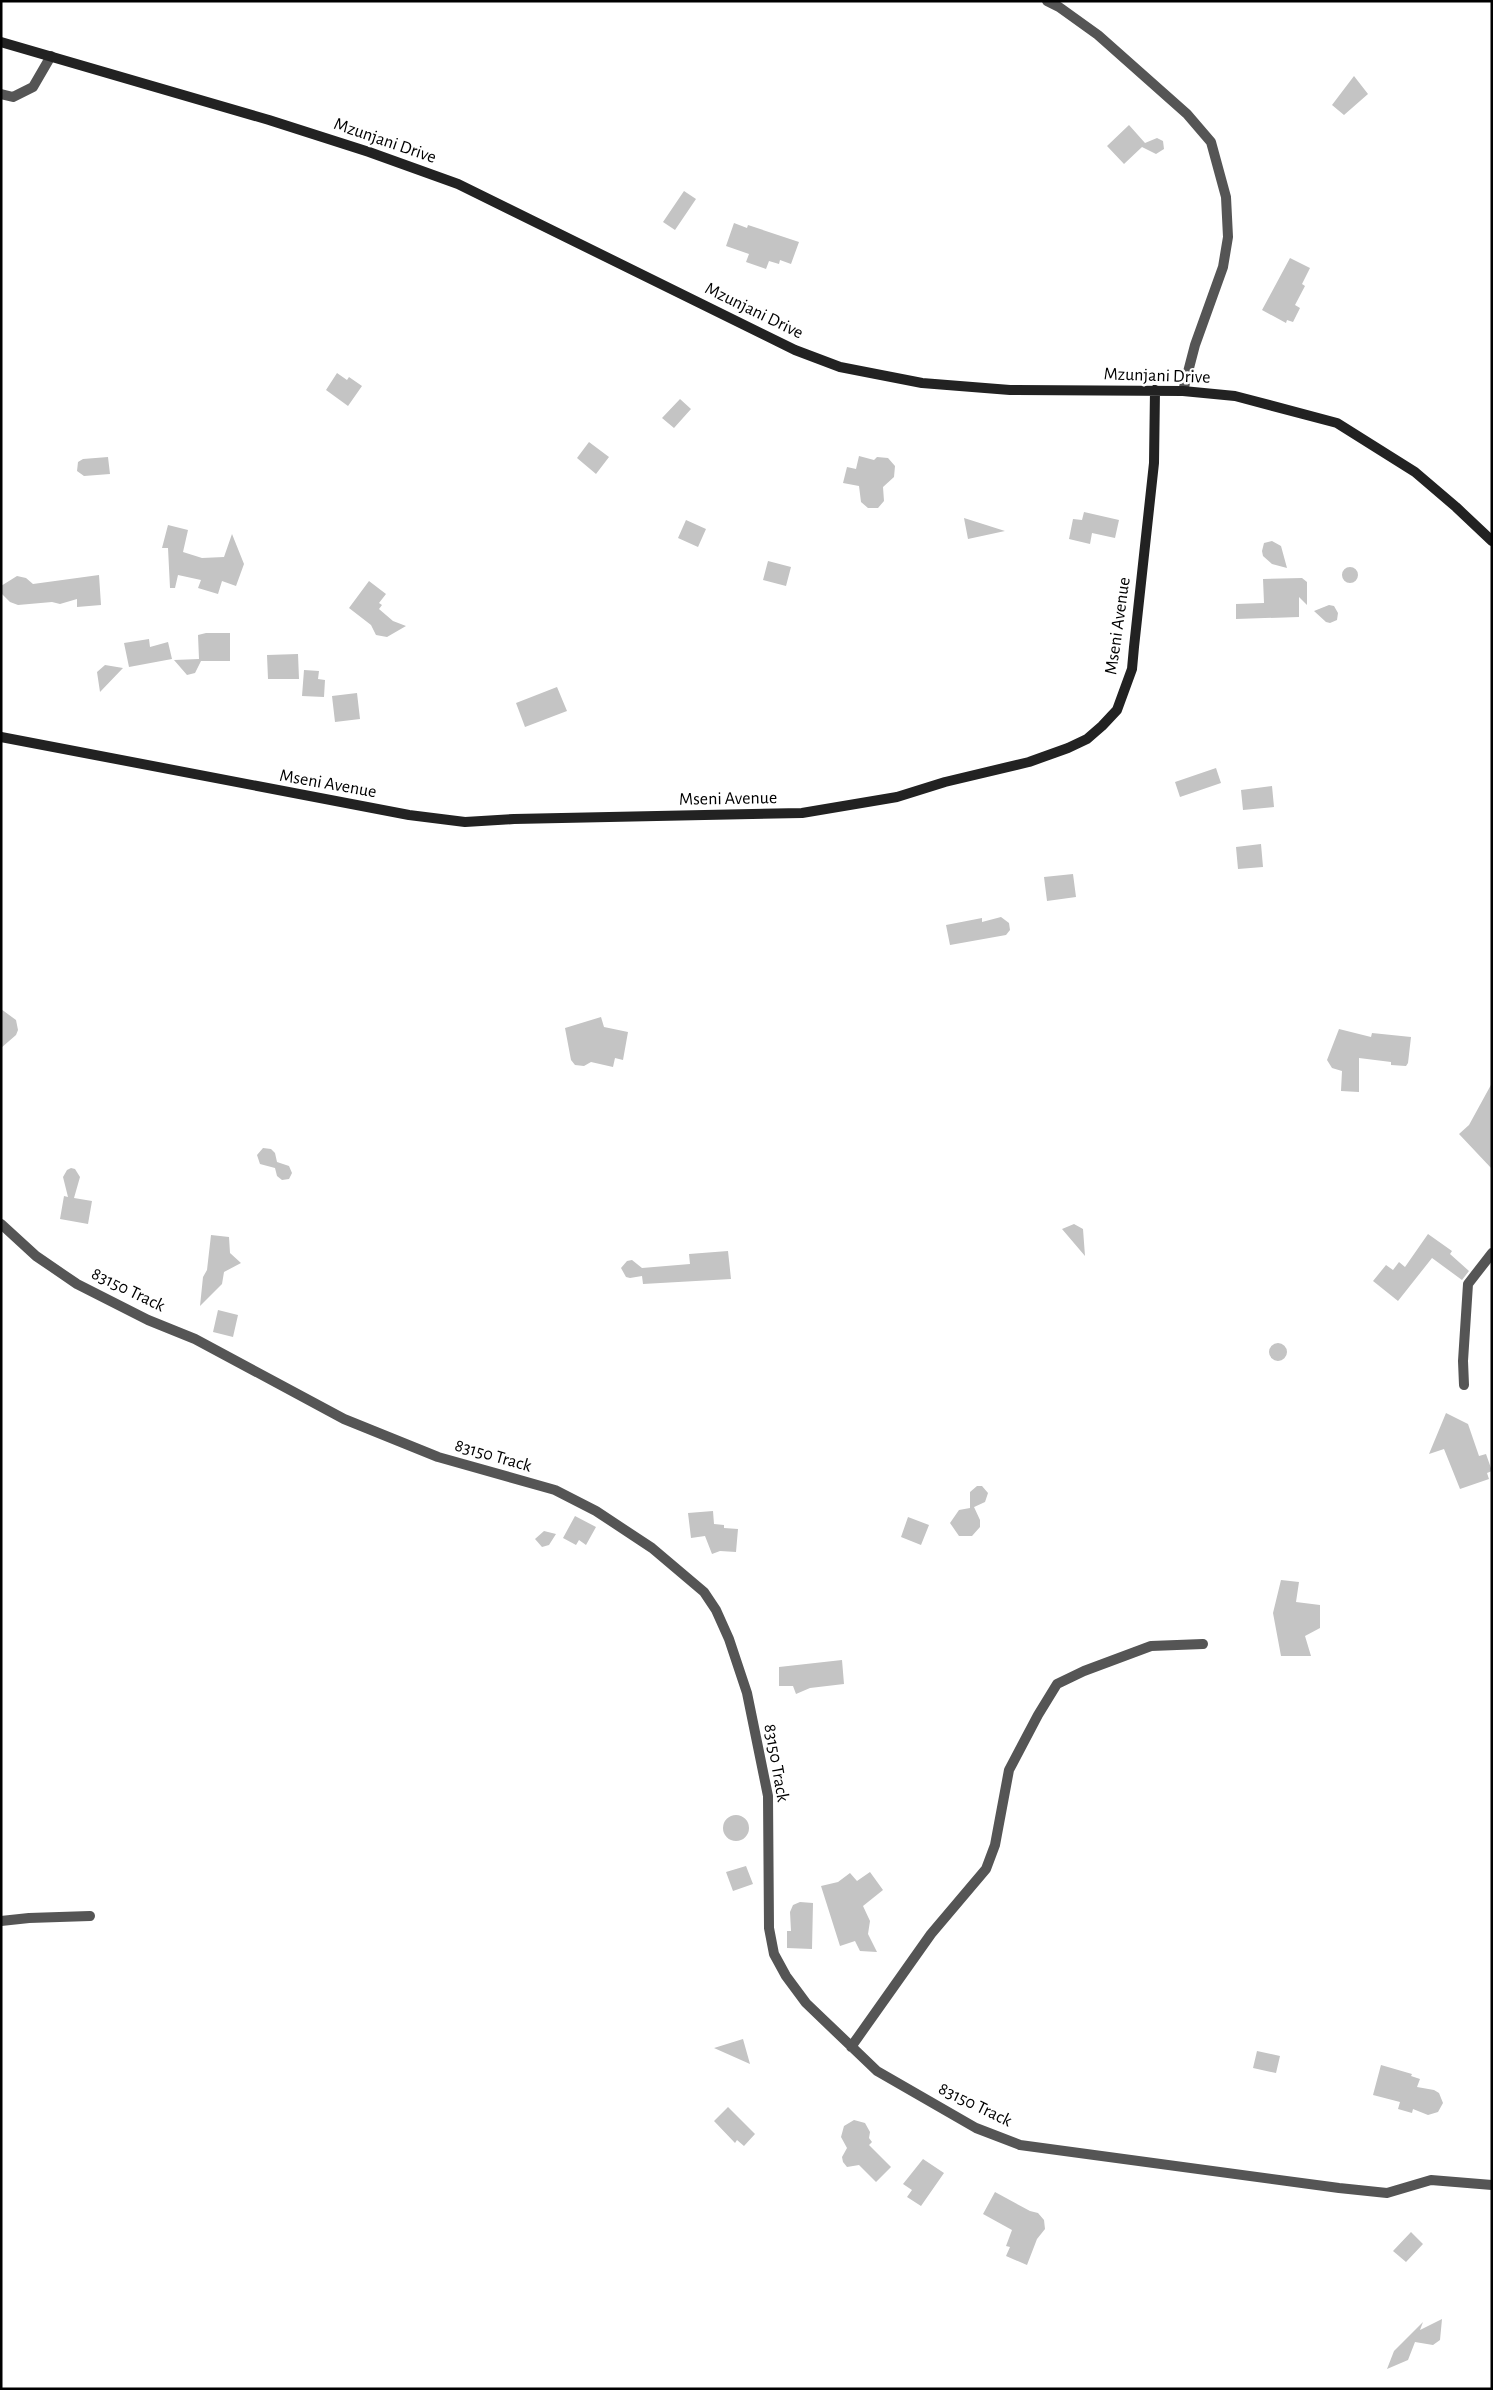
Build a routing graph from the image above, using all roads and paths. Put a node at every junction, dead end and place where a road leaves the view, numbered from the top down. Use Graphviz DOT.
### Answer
graph roads {
  1 [pos="1047,1"];
  2 [pos="1059,4"];
  3 [pos="1,42"];
  4 [pos="51,56"];
  5 [pos="1,94"];
  6 [pos="1155,390"];
  7 [pos="1183,391"];
  8 [pos="1492,541"];
  9 [pos="1,737"];
  10 [pos="1,1224"];
  11 [pos="1492,1253"];
  12 [pos="1464,1385"];
  13 [pos="1203,1644"];
  14 [pos="90,1916"];
  15 [pos="1,1921"];
  16 [pos="850,2047"];
  17 [pos="1492,2185"];
  1 -- 2 [label="street"];
  2 -- 7 [label="street"];
  3 -- 4 [label="main road, Mzunjani Drive"];
  4 -- 5 [label="street"];
  4 -- 6 [label="main road, Mzunjani Drive"];
  6 -- 7 [label="main road, Mzunjani Drive"];
  6 -- 9 [label="main road, Mseni Avenue"];
  7 -- 8 [label="main road, Mzunjani Drive"];
  10 -- 16 [label="street, 83150 Track"];
  11 -- 12 [label="street"];
  13 -- 16 [label="street"];
  14 -- 15 [label="street"];
  16 -- 17 [label="street, 83150 Track"];
}
